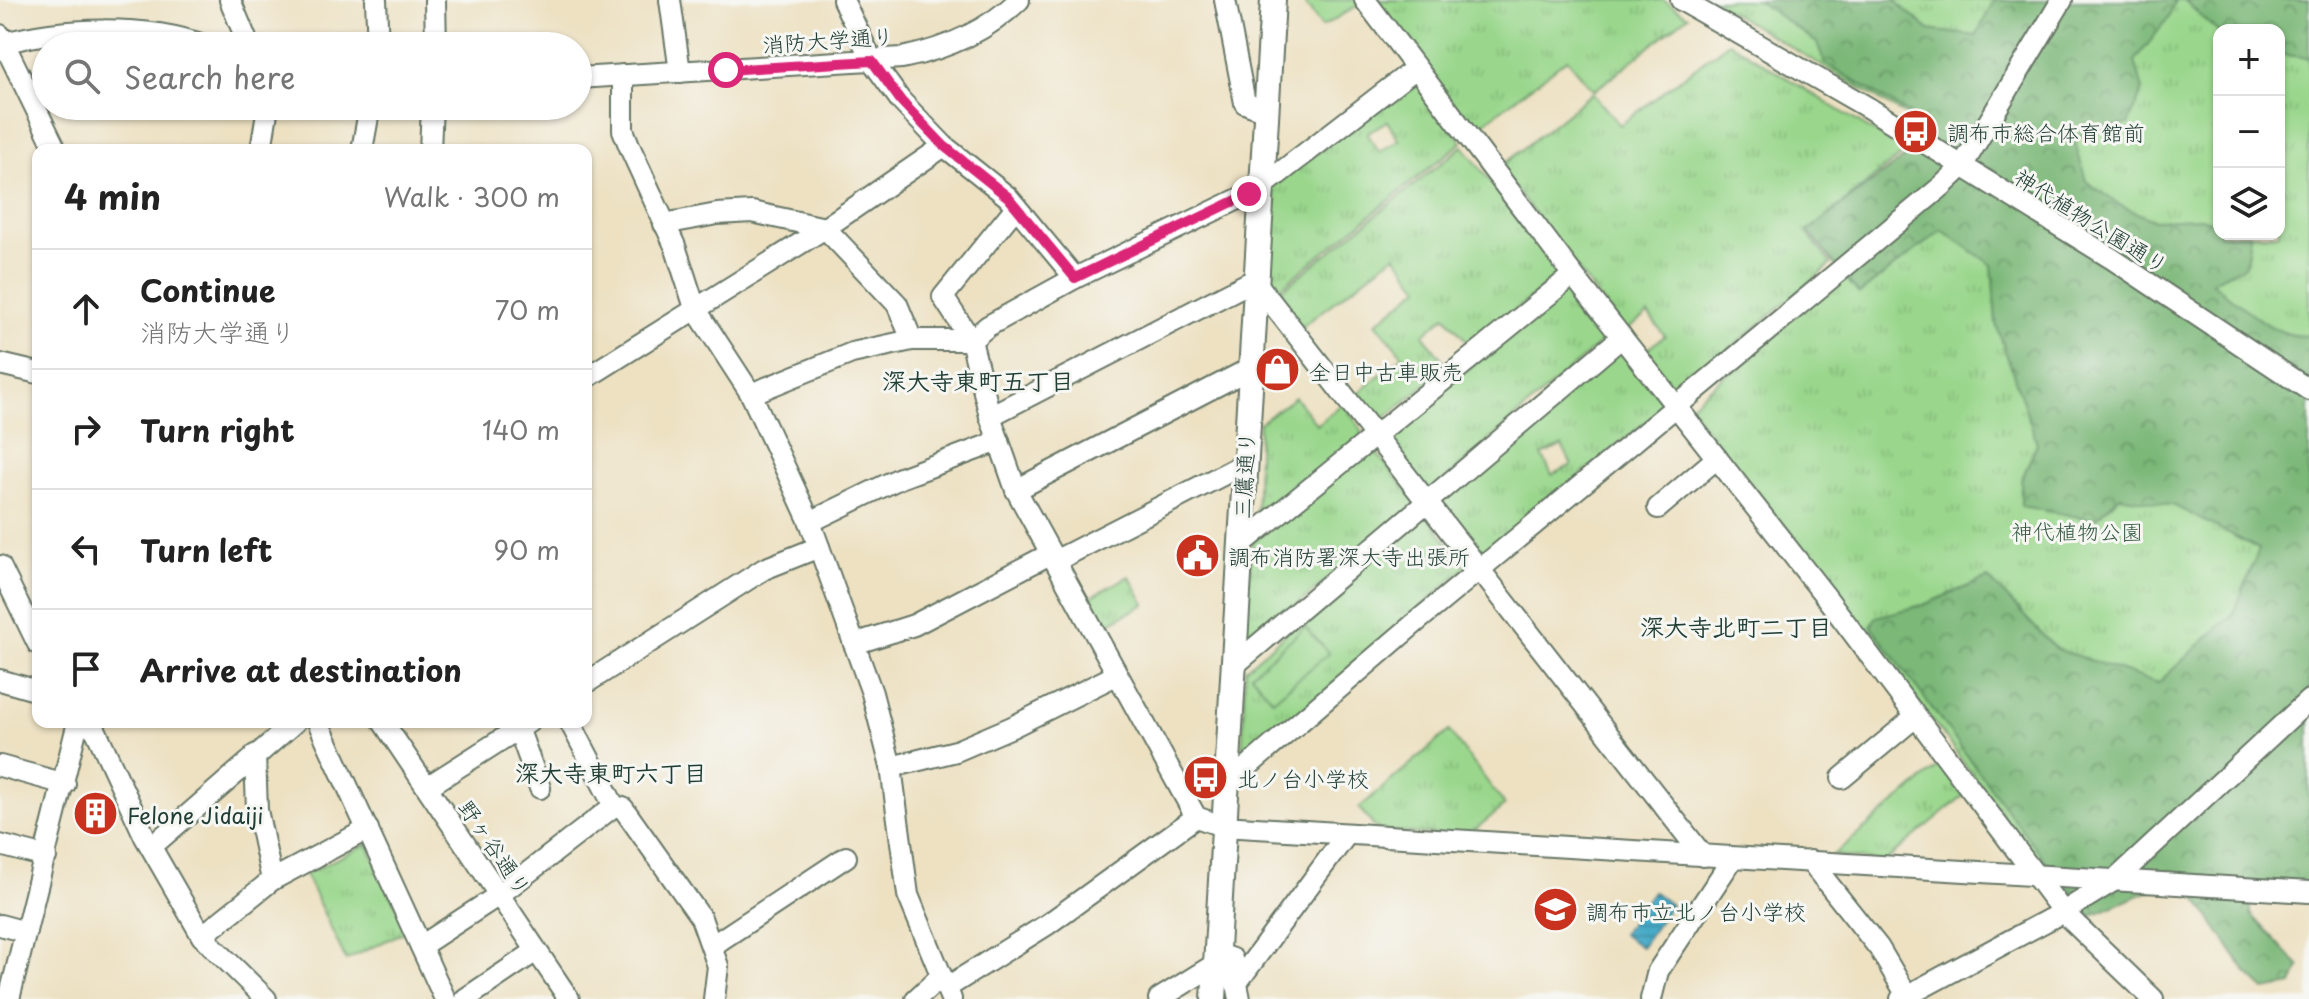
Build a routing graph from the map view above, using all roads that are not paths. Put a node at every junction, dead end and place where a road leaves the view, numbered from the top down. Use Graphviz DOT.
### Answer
graph roads {
  1 [pos="230,0"];
  2 [pos="376,0"];
  3 [pos="435,0"];
  4 [pos="670,0"];
  5 [pos="843,0"];
  6 [pos="1019,0"];
  7 [pos="1225,0"];
  8 [pos="1273,0"];
  9 [pos="1365,0"];
  10 [pos="1681,0"];
  11 [pos="2062,0"];
  12 [pos="85,32"];
  13 [pos="141,32"];
  14 [pos="243,32"];
  15 [pos="377,32"];
  16 [pos="436,32"];
  17 [pos="32,38"];
  18 [pos="1,41"];
  19 [pos="872,61"];
  20 [pos="1416,68"];
  21 [pos="680,72"];
  22 [pos="623,75"];
  23 [pos="592,77"];
  24 [pos="32,102"];
  25 [pos="1265,111"];
  26 [pos="41,120"];
  27 [pos="266,120"];
  28 [pos="367,120"];
  29 [pos="431,120"];
  30 [pos="53,144"];
  31 [pos="262,144"];
  32 [pos="363,144"];
  33 [pos="430,144"];
  34 [pos="944,146"];
  35 [pos="1961,168"];
  36 [pos="1259,189"];
  37 [pos="1016,207"];
  38 [pos="664,224"];
  39 [pos="825,228"];
  40 [pos="1573,275"];
  41 [pos="1075,278"];
  42 [pos="1254,280"];
  43 [pos="695,308"];
  44 [pos="1622,337"];
  45 [pos="912,340"];
  46 [pos="971,340"];
  47 [pos="0,364"];
  48 [pos="1249,369"];
  49 [pos="32,372"];
  50 [pos="592,374"];
  51 [pos="2309,390"];
  52 [pos="751,394"];
  53 [pos="1677,406"];
  54 [pos="990,416"];
  55 [pos="1375,435"];
  56 [pos="999,441"];
  57 [pos="1717,458"];
  58 [pos="1242,465"];
  59 [pos="1016,490"];
  60 [pos="1427,502"];
  61 [pos="1658,508"];
  62 [pos="810,522"];
  63 [pos="1239,546"];
  64 [pos="819,547"];
  65 [pos="1052,557"];
  66 [pos="0,566"];
  67 [pos="1481,571"];
  68 [pos="32,632"];
  69 [pos="854,644"];
  70 [pos="1232,667"];
  71 [pos="1116,675"];
  72 [pos="592,679"];
  73 [pos="0,680"];
  74 [pos="32,689"];
  75 [pos="2309,700"];
  76 [pos="1914,718"];
  77 [pos="77,728"];
  78 [pos="93,728"];
  79 [pos="288,728"];
  80 [pos="321,728"];
  81 [pos="387,728"];
  82 [pos="515,728"];
  83 [pos="522,728"];
  84 [pos="573,728"];
  85 [pos="255,755"];
  86 [pos="0,766"];
  87 [pos="891,767"];
  88 [pos="1842,778"];
  89 [pos="65,784"];
  90 [pos="1225,786"];
  91 [pos="427,787"];
  92 [pos="540,788"];
  93 [pos="614,806"];
  94 [pos="1196,817"];
  95 [pos="1222,826"];
  96 [pos="368,829"];
  97 [pos="1347,834"];
  98 [pos="0,845"];
  99 [pos="151,847"];
  100 [pos="1703,856"];
  101 [pos="46,857"];
  102 [pos="846,857"];
  103 [pos="1733,858"];
  104 [pos="1810,861"];
  105 [pos="2036,876"];
  106 [pos="272,880"];
  107 [pos="2115,880"];
  108 [pos="2309,892"];
  109 [pos="499,895"];
  110 [pos="2063,912"];
  111 [pos="0,925"];
  112 [pos="26,932"];
  113 [pos="202,936"];
  114 [pos="713,945"];
  115 [pos="421,946"];
  116 [pos="536,951"];
  117 [pos="1218,958"];
  118 [pos="946,988"];
  119 [pos="1238,991"];
  120 [pos="1906,998"];
  121 [pos="9,999"];
  122 [pos="266,999"];
  123 [pos="445,999"];
  124 [pos="465,999"];
  125 [pos="569,999"];
  126 [pos="714,999"];
  127 [pos="916,999"];
  128 [pos="1159,999"];
  129 [pos="1214,999"];
  130 [pos="1651,999"];
  131 [pos="2153,999"];
  1 -- 14 [label="street"];
  2 -- 15 [label="street"];
  3 -- 16 [label="street"];
  4 -- 21 [label="street"];
  5 -- 19 [label="street"];
  6 -- 19 [label="street, 消防大学通り"];
  7 -- 25 [label="street"];
  8 -- 25 [label="main road, 三鷹通り"];
  9 -- 20 [label="street"];
  10 -- 35 [label="street, 神代植物公園通り"];
  11 -- 35 [label="street"];
  12 -- 13 [label="street"];
  17 -- 18 [label="street"];
  18 -- 24 [label="street"];
  19 -- 21 [label="street, 消防大学通り"];
  19 -- 34 [label="street"];
  20 -- 36 [label="street"];
  20 -- 40 [label="street"];
  21 -- 22 [label="street, 消防大学通り"];
  22 -- 23 [label="street, 消防大学通り"];
  22 -- 38 [label="street"];
  25 -- 36 [label="main road, 三鷹通り"];
  26 -- 30 [label="street"];
  27 -- 31 [label="street"];
  28 -- 32 [label="street"];
  29 -- 33 [label="street"];
  34 -- 37 [label="street"];
  34 -- 39 [label="street"];
  35 -- 51 [label="street, 神代植物公園通り"];
  35 -- 53 [label="street"];
  36 -- 41 [label="street"];
  36 -- 42 [label="main road, 三鷹通り"];
  37 -- 41 [label="street"];
  37 -- 46 [label="street"];
  38 -- 39 [label="street"];
  38 -- 43 [label="street"];
  39 -- 43 [label="street"];
  39 -- 45 [label="street"];
  40 -- 44 [label="street"];
  40 -- 55 [label="street"];
  41 -- 46 [label="street"];
  42 -- 48 [label="main road, 三鷹通り"];
  42 -- 54 [label="street"];
  42 -- 55 [label="street"];
  43 -- 50 [label="street"];
  43 -- 52 [label="street"];
  44 -- 53 [label="street"];
  44 -- 60 [label="street"];
  45 -- 46 [label="street"];
  45 -- 52 [label="street"];
  46 -- 54 [label="street"];
  47 -- 49 [label="street"];
  48 -- 58 [label="main road, 三鷹通り"];
  48 -- 59 [label="street"];
  52 -- 62 [label="street"];
  53 -- 57 [label="street"];
  53 -- 67 [label="street"];
  54 -- 56 [label="street"];
  55 -- 60 [label="street"];
  55 -- 63 [label="street"];
  56 -- 59 [label="street"];
  56 -- 62 [label="street"];
  57 -- 61 [label="street"];
  57 -- 76 [label="street"];
  58 -- 63 [label="main road, 三鷹通り"];
  58 -- 65 [label="street"];
  59 -- 65 [label="street"];
  60 -- 67 [label="street"];
  60 -- 70 [label="street"];
  62 -- 64 [label="street"];
  63 -- 70 [label="main road, 三鷹通り"];
  64 -- 69 [label="street"];
  64 -- 72 [label="street"];
  65 -- 69 [label="street"];
  65 -- 71 [label="street"];
  66 -- 68 [label="street"];
  67 -- 90 [label="street"];
  67 -- 100 [label="street"];
  69 -- 87 [label="street"];
  70 -- 90 [label="main road, 三鷹通り"];
  71 -- 87 [label="street"];
  71 -- 94 [label="street"];
  73 -- 74 [label="street"];
  75 -- 107 [label="street"];
  76 -- 88 [label="street"];
  76 -- 105 [label="street"];
  77 -- 89 [label="street"];
  78 -- 99 [label="street"];
  79 -- 85 [label="street"];
  80 -- 96 [label="street"];
  81 -- 91 [label="street, 野ヶ谷通り"];
  82 -- 91 [label="street"];
  83 -- 92 [label="street"];
  84 -- 93 [label="street"];
  85 -- 99 [label="street"];
  85 -- 106 [label="street"];
  86 -- 89 [label="street"];
  87 -- 118 [label="street"];
  89 -- 101 [label="street"];
  90 -- 95 [label="main road, 三鷹通り"];
  91 -- 109 [label="street, 野ヶ谷通り"];
  93 -- 109 [label="street"];
  93 -- 114 [label="street"];
  94 -- 95 [label="street"];
  94 -- 118 [label="street"];
  95 -- 97 [label="street"];
  95 -- 117 [label="main road, 三鷹通り"];
  96 -- 106 [label="street"];
  96 -- 115 [label="street"];
  97 -- 100 [label="street"];
  97 -- 119 [label="street"];
  98 -- 101 [label="street"];
  99 -- 113 [label="street"];
  100 -- 103 [label="street"];
  101 -- 112 [label="street"];
  102 -- 114 [label="street"];
  103 -- 104 [label="street"];
  103 -- 130 [label="street"];
  104 -- 105 [label="street"];
  104 -- 120 [label="street"];
  105 -- 107 [label="street"];
  105 -- 110 [label="street"];
  106 -- 113 [label="street"];
  107 -- 108 [label="street"];
  107 -- 110 [label="street"];
  109 -- 115 [label="street"];
  109 -- 116 [label="street, 野ヶ谷通り"];
  110 -- 120 [label="street"];
  110 -- 131 [label="street"];
  111 -- 112 [label="street"];
  112 -- 121 [label="street"];
  113 -- 122 [label="street"];
  114 -- 126 [label="street"];
  115 -- 123 [label="street"];
  116 -- 124 [label="street"];
  116 -- 125 [label="street, 野ヶ谷通り"];
  117 -- 119 [label="street"];
  117 -- 128 [label="street"];
  117 -- 129 [label="main road, 三鷹通り"];
  118 -- 127 [label="street"];
}
